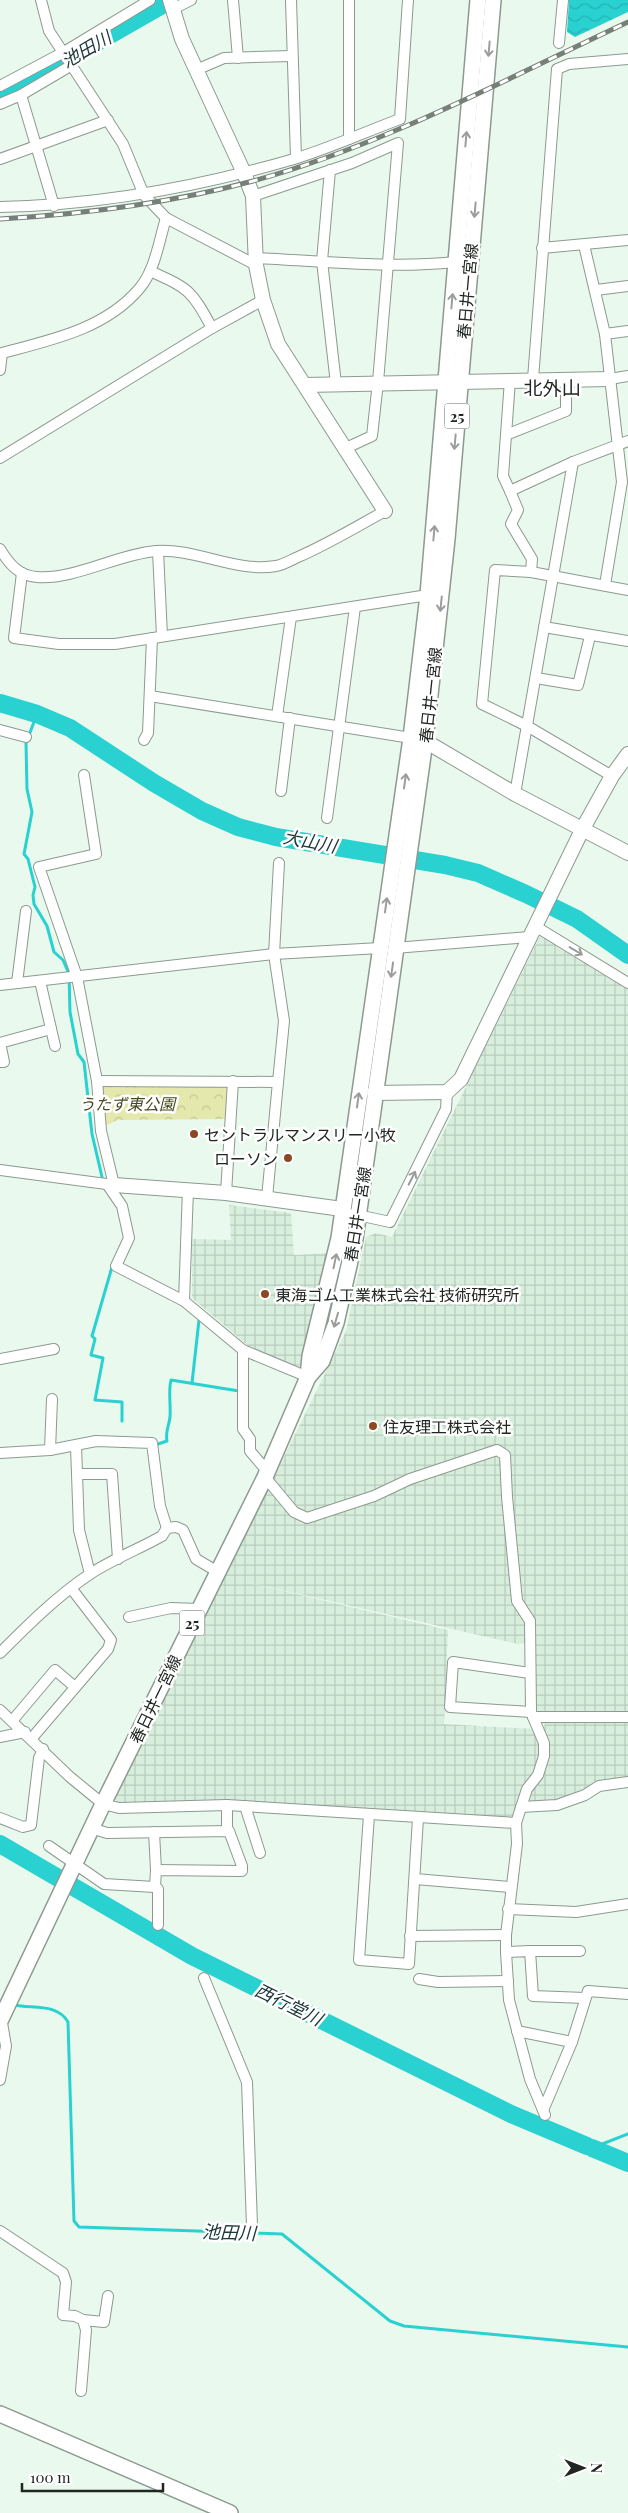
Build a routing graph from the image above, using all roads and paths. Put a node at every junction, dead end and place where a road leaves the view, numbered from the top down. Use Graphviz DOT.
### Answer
graph roads {
  1 [pos="41,0"];
  2 [pos="150,0"];
  3 [pos="191,0"];
  4 [pos="233,0"];
  5 [pos="291,0"];
  6 [pos="349,0"];
  7 [pos="408,0"];
  8 [pos="478,0"];
  9 [pos="493,0"];
  10 [pos="563,0"];
  11 [pos="172,6"];
  12 [pos="559,43"];
  13 [pos="64,52"];
  14 [pos="292,56"];
  15 [pos="238,58"];
  16 [pos="628,59"];
  17 [pos="72,65"];
  18 [pos="196,70"];
  19 [pos="0,86"];
  20 [pos="21,95"];
  21 [pos="0,104"];
  22 [pos="108,120"];
  23 [pos="348,139"];
  24 [pos="36,146"];
  25 [pos="296,158"];
  26 [pos="0,159"];
  27 [pos="330,170"];
  28 [pos="244,173"];
  29 [pos="144,195"];
  30 [pos="253,196"];
  31 [pos="54,206"];
  32 [pos="0,207"];
  33 [pos="166,218"];
  34 [pos="628,240"];
  35 [pos="584,245"];
  36 [pos="542,248"];
  37 [pos="322,261"];
  38 [pos="256,262"];
  39 [pos="455,262"];
  40 [pos="386,264"];
  41 [pos="150,271"];
  42 [pos="628,286"];
  43 [pos="596,290"];
  44 [pos="263,300"];
  45 [pos="212,328"];
  46 [pos="628,331"];
  47 [pos="605,334"];
  48 [pos="1,352"];
  49 [pos="0,370"];
  50 [pos="628,376"];
  51 [pos="566,378"];
  52 [pos="533,379"];
  53 [pos="610,379"];
  54 [pos="510,380"];
  55 [pos="378,382"];
  56 [pos="452,382"];
  57 [pos="336,384"];
  58 [pos="305,385"];
  59 [pos="506,435"];
  60 [pos="628,441"];
  61 [pos="618,445"];
  62 [pos="346,448"];
  63 [pos="0,458"];
  64 [pos="573,462"];
  65 [pos="510,491"];
  66 [pos="385,511"];
  67 [pos="0,549"];
  68 [pos="158,551"];
  69 [pos="531,572"];
  70 [pos="22,573"];
  71 [pos="553,576"];
  72 [pos="605,585"];
  73 [pos="628,590"];
  74 [pos="428,594"];
  75 [pos="355,607"];
  76 [pos="291,617"];
  77 [pos="544,627"];
  78 [pos="162,636"];
  79 [pos="590,636"];
  80 [pos="152,638"];
  81 [pos="628,641"];
  82 [pos="536,678"];
  83 [pos="150,696"];
  84 [pos="277,716"];
  85 [pos="290,718"];
  86 [pos="339,726"];
  87 [pos="527,726"];
  88 [pos="0,730"];
  89 [pos="26,737"];
  90 [pos="418,739"];
  91 [pos="144,740"];
  92 [pos="628,754"];
  93 [pos="84,776"];
  94 [pos="612,776"];
  95 [pos="281,791"];
  96 [pos="515,794"];
  97 [pos="327,818"];
  98 [pos="582,830"];
  99 [pos="628,853"];
  100 [pos="279,863"];
  101 [pos="26,911"];
  102 [pos="534,928"];
  103 [pos="387,948"];
  104 [pos="274,954"];
  105 [pos="77,976"];
  106 [pos="40,981"];
  107 [pos="628,982"];
  108 [pos="16,983"];
  109 [pos="0,985"];
  110 [pos="51,1029"];
  111 [pos="55,1046"];
  112 [pos="0,1062"];
  113 [pos="97,1081"];
  114 [pos="233,1081"];
  115 [pos="278,1082"];
  116 [pos="447,1092"];
  117 [pos="374,1093"];
  118 [pos="0,1170"];
  119 [pos="110,1184"];
  120 [pos="188,1189"];
  121 [pos="226,1193"];
  122 [pos="267,1198"];
  123 [pos="342,1209"];
  124 [pos="358,1216"];
  125 [pos="184,1301"];
  126 [pos="54,1349"];
  127 [pos="243,1350"];
  128 [pos="0,1359"];
  129 [pos="308,1377"];
  130 [pos="52,1399"];
  131 [pos="76,1446"];
  132 [pos="50,1450"];
  133 [pos="0,1453"];
  134 [pos="78,1474"];
  135 [pos="266,1474"];
  136 [pos="167,1528"];
  137 [pos="118,1558"];
  138 [pos="218,1572"];
  139 [pos="90,1574"];
  140 [pos="71,1588"];
  141 [pos="199,1609"];
  142 [pos="129,1617"];
  143 [pos="0,1654"];
  144 [pos="530,1673"];
  145 [pos="75,1687"];
  146 [pos="0,1710"];
  147 [pos="532,1714"];
  148 [pos="628,1717"];
  149 [pos="12,1720"];
  150 [pos="28,1735"];
  151 [pos="0,1737"];
  152 [pos="43,1749"];
  153 [pos="628,1782"];
  154 [pos="103,1804"];
  155 [pos="227,1805"];
  156 [pos="245,1806"];
  157 [pos="521,1807"];
  158 [pos="369,1815"];
  159 [pos="0,1818"];
  160 [pos="418,1818"];
  161 [pos="516,1823"];
  162 [pos="91,1828"];
  163 [pos="227,1831"];
  164 [pos="154,1832"];
  165 [pos="49,1846"];
  166 [pos="260,1853"];
  167 [pos="74,1866"];
  168 [pos="156,1870"];
  169 [pos="415,1879"];
  170 [pos="155,1887"];
  171 [pos="511,1887"];
  172 [pos="628,1904"];
  173 [pos="508,1909"];
  174 [pos="158,1924"];
  175 [pos="506,1935"];
  176 [pos="410,1936"];
  177 [pos="530,1951"];
  178 [pos="580,1951"];
  179 [pos="506,1952"];
  180 [pos="204,1978"];
  181 [pos="419,1979"];
  182 [pos="508,1981"];
  183 [pos="628,1994"];
  184 [pos="585,1998"];
  185 [pos="3,2013"];
  186 [pos="517,2031"];
  187 [pos="572,2042"];
  188 [pos="0,2080"];
  189 [pos="252,2226"];
  190 [pos="0,2231"];
  191 [pos="108,2296"];
  192 [pos="83,2320"];
  193 [pos="80,2391"];
  194 [pos="0,2414"];
  195 [pos="230,2513"];
  1 -- 13 [label="street"];
  2 -- 13 [label="street"];
  3 -- 11 [label="street"];
  4 -- 15 [label="street"];
  5 -- 14 [label="street"];
  6 -- 23 [label="street"];
  7 -- 23 [label="street"];
  39 -- 8 [label="main road, 春日井一宮線 / 25, one-way"];
  9 -- 56 [label="main road, 春日井一宮線 / 25, one-way"];
  10 -- 12 [label="street"];
  11 -- 18 [label="street"];
  13 -- 17 [label="street"];
  13 -- 19 [label="street"];
  14 -- 15 [label="street"];
  14 -- 25 [label="street"];
  15 -- 18 [label="street"];
  16 -- 36 [label="street"];
  17 -- 20 [label="street"];
  17 -- 22 [label="street"];
  18 -- 28 [label="street"];
  20 -- 21 [label="street"];
  20 -- 24 [label="street"];
  22 -- 24 [label="street"];
  22 -- 29 [label="street"];
  23 -- 25 [label="street"];
  24 -- 26 [label="street"];
  24 -- 31 [label="street"];
  25 -- 28 [label="street"];
  27 -- 30 [label="street"];
  27 -- 37 [label="street"];
  27 -- 40 [label="street"];
  28 -- 29 [label="street"];
  28 -- 30 [label="street"];
  29 -- 31 [label="street"];
  29 -- 33 [label="street"];
  30 -- 38 [label="street"];
  31 -- 32 [label="street"];
  33 -- 38 [label="street"];
  33 -- 41 [label="street"];
  34 -- 35 [label="street"];
  35 -- 36 [label="street"];
  35 -- 43 [label="street"];
  36 -- 52 [label="street"];
  37 -- 38 [label="street"];
  37 -- 40 [label="street"];
  37 -- 57 [label="street"];
  38 -- 44 [label="street"];
  39 -- 40 [label="street"];
  56 -- 39 [label="main road, 春日井一宮線 / 25, one-way"];
  40 -- 55 [label="street"];
  41 -- 45 [label="street"];
  41 -- 48 [label="street"];
  42 -- 43 [label="street"];
  43 -- 47 [label="street"];
  44 -- 45 [label="street"];
  44 -- 58 [label="street"];
  45 -- 63 [label="street"];
  46 -- 47 [label="street"];
  47 -- 53 [label="street"];
  48 -- 49 [label="street"];
  50 -- 53 [label="street"];
  51 -- 52 [label="street"];
  51 -- 53 [label="street"];
  51 -- 59 [label="street"];
  52 -- 54 [label="street"];
  53 -- 61 [label="street"];
  54 -- 56 [label="street"];
  54 -- 59 [label="street"];
  55 -- 56 [label="street"];
  55 -- 57 [label="street"];
  55 -- 62 [label="street"];
  74 -- 56 [label="main road, 春日井一宮線 / 25, one-way"];
  56 -- 90 [label="main road, 春日井一宮線 / 25, one-way"];
  57 -- 58 [label="street"];
  58 -- 62 [label="street"];
  59 -- 65 [label="street"];
  60 -- 61 [label="street"];
  61 -- 64 [label="street"];
  61 -- 72 [label="street"];
  62 -- 66 [label="street"];
  64 -- 65 [label="street"];
  64 -- 71 [label="street"];
  65 -- 69 [label="street"];
  66 -- 68 [label="street"];
  67 -- 70 [label="street"];
  68 -- 70 [label="street"];
  68 -- 78 [label="street"];
  69 -- 71 [label="street"];
  69 -- 87 [label="street"];
  70 -- 80 [label="street"];
  71 -- 72 [label="street"];
  71 -- 77 [label="street"];
  72 -- 73 [label="street"];
  74 -- 75 [label="street"];
  74 -- 90 [label="main road, 春日井一宮線 / 25"];
  75 -- 76 [label="street"];
  75 -- 86 [label="street"];
  76 -- 78 [label="street"];
  76 -- 84 [label="street"];
  77 -- 79 [label="street"];
  77 -- 82 [label="street"];
  78 -- 80 [label="street"];
  79 -- 81 [label="street"];
  79 -- 82 [label="street"];
  80 -- 83 [label="street"];
  82 -- 87 [label="street"];
  83 -- 84 [label="street"];
  83 -- 91 [label="street"];
  84 -- 85 [label="street"];
  85 -- 86 [label="street"];
  85 -- 95 [label="street"];
  86 -- 90 [label="street"];
  86 -- 97 [label="street"];
  87 -- 94 [label="street"];
  87 -- 96 [label="street"];
  88 -- 89 [label="street"];
  90 -- 96 [label="street"];
  90 -- 103 [label="main road, 春日井一宮線 / 25"];
  92 -- 94 [label="street"];
  93 -- 105 [label="street"];
  94 -- 98 [label="street"];
  96 -- 98 [label="street"];
  98 -- 99 [label="street"];
  98 -- 102 [label="street"];
  100 -- 104 [label="street"];
  101 -- 108 [label="street"];
  102 -- 103 [label="street"];
  102 -- 107 [label="street, one-way"];
  102 -- 116 [label="street"];
  103 -- 104 [label="street"];
  103 -- 117 [label="main road, 春日井一宮線 / 25, one-way"];
  123 -- 103 [label="main road, 春日井一宮線 / 25, one-way"];
  104 -- 105 [label="street"];
  104 -- 115 [label="street"];
  105 -- 106 [label="street"];
  105 -- 113 [label="street"];
  106 -- 108 [label="street"];
  106 -- 110 [label="street"];
  108 -- 109 [label="street"];
  110 -- 111 [label="street"];
  110 -- 112 [label="street"];
  113 -- 114 [label="street"];
  113 -- 119 [label="street"];
  114 -- 115 [label="street"];
  114 -- 121 [label="street"];
  115 -- 122 [label="street"];
  116 -- 117 [label="street"];
  124 -- 116 [label="street, one-way"];
  117 -- 124 [label="main road, 春日井一宮線 / 25"];
  118 -- 119 [label="street"];
  119 -- 120 [label="street"];
  119 -- 125 [label="street"];
  120 -- 121 [label="street"];
  120 -- 125 [label="street"];
  121 -- 122 [label="street"];
  122 -- 123 [label="street"];
  123 -- 124 [label="street"];
  129 -- 123 [label="main road, 春日井一宮線 / 25, one-way"];
  124 -- 129 [label="main road, 春日井一宮線 / 25, one-way"];
  125 -- 127 [label="street"];
  126 -- 128 [label="street"];
  127 -- 129 [label="street"];
  127 -- 135 [label="street"];
  129 -- 135 [label="main road, 春日井一宮線 / 25"];
  130 -- 132 [label="street"];
  131 -- 132 [label="street"];
  131 -- 134 [label="street"];
  131 -- 136 [label="street"];
  132 -- 133 [label="street"];
  134 -- 137 [label="street"];
  134 -- 139 [label="street"];
  135 -- 138 [label="main road, 春日井一宮線 / 25"];
  135 -- 144 [label="street"];
  136 -- 137 [label="street"];
  136 -- 138 [label="street"];
  137 -- 139 [label="street"];
  138 -- 141 [label="main road, 春日井一宮線 / 25"];
  139 -- 140 [label="street"];
  140 -- 143 [label="street"];
  140 -- 145 [label="street"];
  141 -- 142 [label="street"];
  141 -- 154 [label="main road, 春日井一宮線 / 25"];
  144 -- 147 [label="street"];
  144 -- 147 [label="street"];
  145 -- 149 [label="street"];
  145 -- 150 [label="street"];
  146 -- 149 [label="street"];
  147 -- 148 [label="street"];
  147 -- 157 [label="street"];
  149 -- 150 [label="street"];
  150 -- 151 [label="street"];
  150 -- 152 [label="street"];
  152 -- 154 [label="street"];
  152 -- 159 [label="street"];
  153 -- 157 [label="street"];
  154 -- 155 [label="street"];
  154 -- 162 [label="main road, 春日井一宮線 / 25"];
  155 -- 156 [label="street"];
  155 -- 163 [label="street"];
  156 -- 158 [label="street"];
  156 -- 166 [label="street"];
  157 -- 161 [label="street"];
  158 -- 160 [label="street"];
  158 -- 176 [label="street"];
  160 -- 161 [label="street"];
  160 -- 169 [label="street"];
  161 -- 171 [label="street"];
  162 -- 164 [label="street"];
  162 -- 167 [label="main road, 春日井一宮線 / 25"];
  163 -- 164 [label="street"];
  163 -- 168 [label="street"];
  164 -- 168 [label="street"];
  165 -- 167 [label="street"];
  167 -- 170 [label="street"];
  167 -- 185 [label="main road, 春日井一宮線 / 25"];
  168 -- 170 [label="street"];
  169 -- 171 [label="street"];
  169 -- 176 [label="street"];
  170 -- 174 [label="street"];
  171 -- 173 [label="street"];
  172 -- 173 [label="street"];
  173 -- 175 [label="street"];
  175 -- 176 [label="street"];
  175 -- 179 [label="street"];
  177 -- 178 [label="street"];
  177 -- 179 [label="street"];
  177 -- 184 [label="street"];
  179 -- 182 [label="street"];
  180 -- 189 [label="street"];
  181 -- 182 [label="street"];
  182 -- 186 [label="street"];
  183 -- 184 [label="street"];
  184 -- 187 [label="street"];
  185 -- 188 [label="street"];
  186 -- 187 [label="street"];
  186 -- 187 [label="street"];
  190 -- 192 [label="street"];
  191 -- 192 [label="street"];
  192 -- 193 [label="street"];
  194 -- 195 [label="main road"];
}
